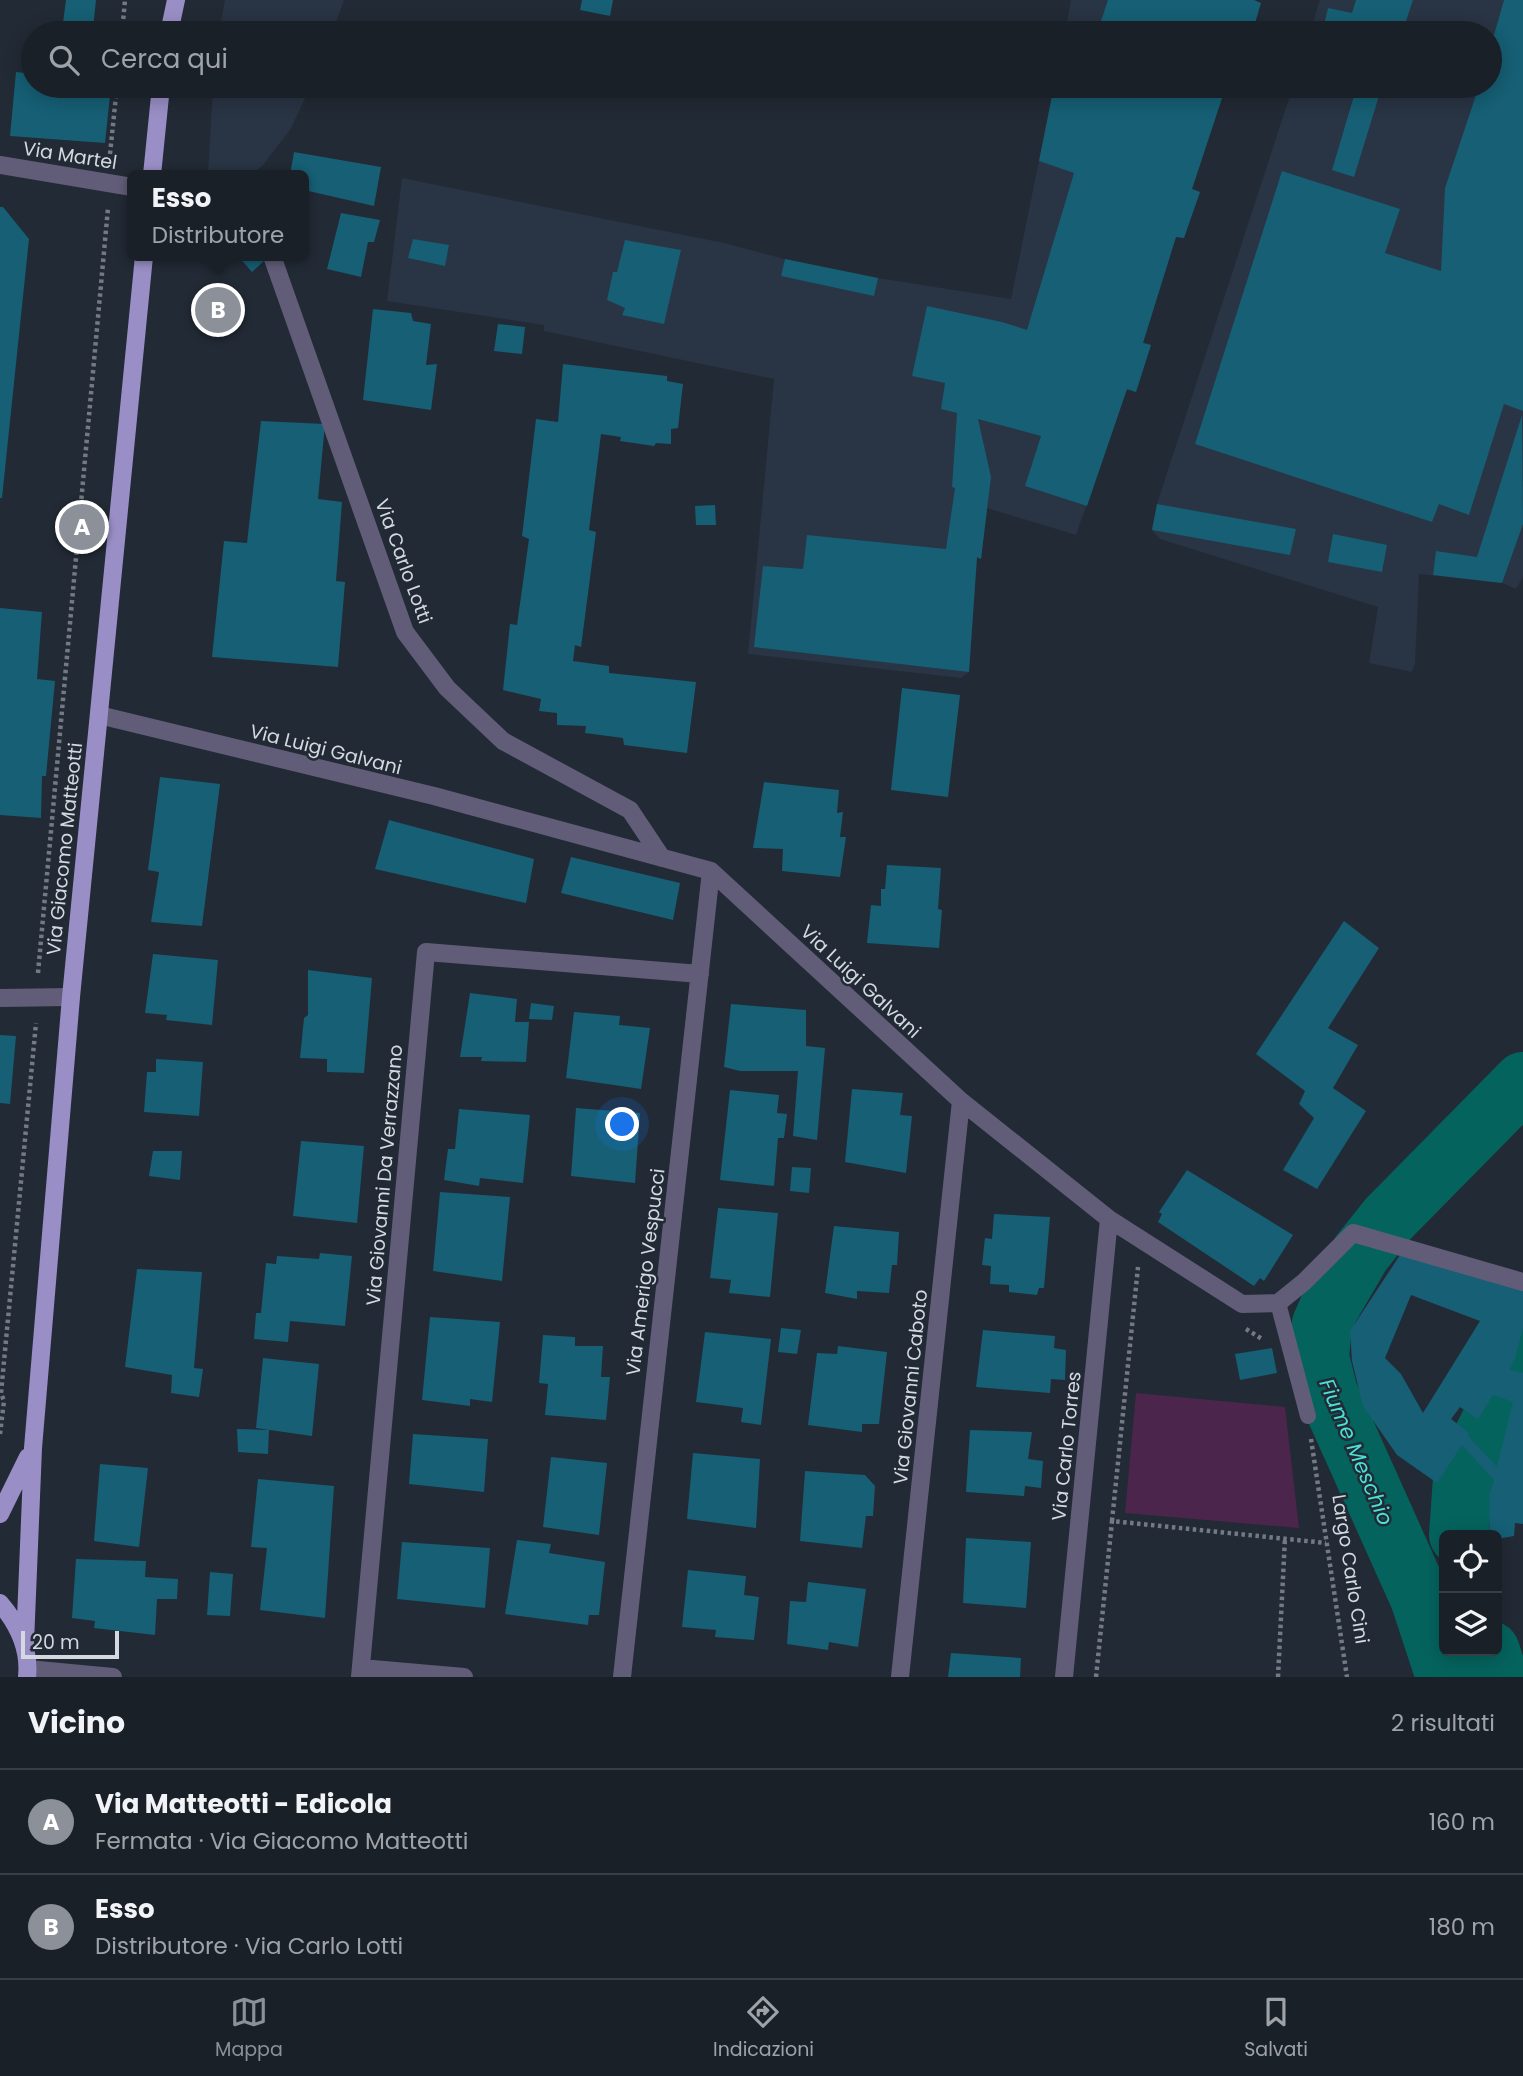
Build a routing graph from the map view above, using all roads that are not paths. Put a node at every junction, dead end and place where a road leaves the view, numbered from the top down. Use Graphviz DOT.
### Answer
graph roads {
  1 [pos="176,0"];
  2 [pos="172,21"];
  3 [pos="160,98"];
  4 [pos="0,165"];
  5 [pos="153,170"];
  6 [pos="127,186"];
  7 [pos="144,261"];
  8 [pos="274,261"];
  9 [pos="99,715"];
  10 [pos="662,858"];
  11 [pos="712,871"];
  12 [pos="700,974"];
  13 [pos="71,997"];
  14 [pos="0,998"];
  15 [pos="961,1101"];
  16 [pos="1109,1219"];
  17 [pos="1523,1282"];
  18 [pos="1278,1303"];
  19 [pos="1308,1416"];
  20 [pos="33,1448"];
  21 [pos="0,1514"];
  22 [pos="0,1603"];
  23 [pos="24,1643"];
  24 [pos="361,1672"];
  25 [pos="27,1673"];
  26 [pos="113,1677"];
  27 [pos="464,1677"];
  28 [pos="622,1677"];
  29 [pos="900,1677"];
  30 [pos="1064,1677"];
  1 -- 2 [label="main road"];
  3 -- 5 [label="main road"];
  4 -- 6 [label="street, Via Martel"];
  7 -- 9 [label="main road, Via Giacomo Matteotti"];
  8 -- 10 [label="street, Via Carlo Lotti"];
  9 -- 10 [label="street, Via Luigi Galvani"];
  9 -- 13 [label="main road, Via Giacomo Matteotti"];
  10 -- 11 [label="street, Via Luigi Galvani"];
  11 -- 12 [label="street, Via Amerigo Vespucci"];
  11 -- 15 [label="street, Via Luigi Galvani"];
  12 -- 24 [label="street, Via Giovanni Da Verrazzano"];
  12 -- 28 [label="street, Via Amerigo Vespucci"];
  13 -- 14 [label="street"];
  13 -- 20 [label="main road, Via Giacomo Matteotti"];
  15 -- 16 [label="street, Via Luigi Galvani"];
  15 -- 29 [label="street, Via Giovanni Caboto"];
  16 -- 18 [label="street, Via Luigi Galvani"];
  16 -- 30 [label="street, Via Carlo Torres"];
  17 -- 18 [label="street"];
  18 -- 19 [label="lane"];
  20 -- 21 [label="main road, Via Giacomo Matteotti"];
  20 -- 23 [label="main road, Via Giacomo Matteotti"];
  22 -- 23 [label="main road"];
  23 -- 25 [label="main road"];
  24 -- 27 [label="street"];
  25 -- 26 [label="street"];
}
